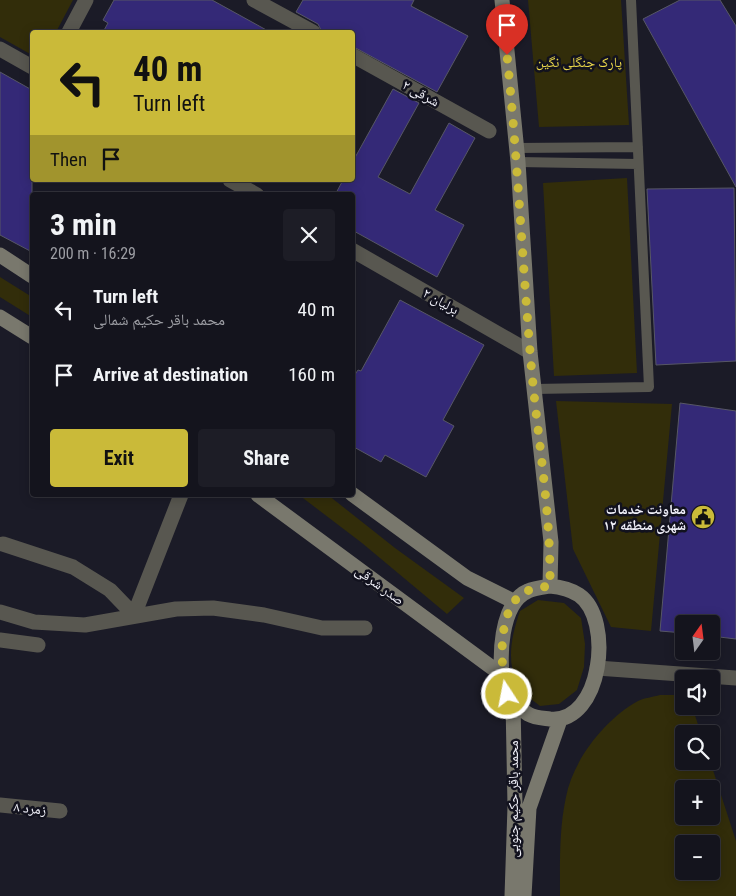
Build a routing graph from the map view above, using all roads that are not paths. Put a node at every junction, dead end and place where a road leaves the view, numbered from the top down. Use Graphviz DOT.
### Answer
graph roads {
  1 [pos="86,0"];
  2 [pos="254,0"];
  3 [pos="502,0"];
  4 [pos="631,0"];
  5 [pos="70,30"];
  6 [pos="309,30"];
  7 [pos="0,49"];
  8 [pos="355,57"];
  9 [pos="30,66"];
  10 [pos="489,131"];
  11 [pos="638,147"];
  12 [pos="517,155"];
  13 [pos="638,164"];
  14 [pos="233,182"];
  15 [pos="251,192"];
  16 [pos="355,252"];
  17 [pos="0,255"];
  18 [pos="30,275"];
  19 [pos="0,316"];
  20 [pos="30,336"];
  21 [pos="530,352"];
  22 [pos="534,389"];
  23 [pos="355,496"];
  24 [pos="180,497"];
  25 [pos="261,497"];
  26 [pos="3,544"];
  27 [pos="550,586"];
  28 [pos="515,602"];
  29 [pos="0,612"];
  30 [pos="134,615"];
  31 [pos="365,628"];
  32 [pos="0,640"];
  33 [pos="38,644"];
  34 [pos="597,668"];
  35 [pos="502,675"];
  36 [pos="736,678"];
  37 [pos="514,702"];
  38 [pos="560,720"];
  39 [pos="0,805"];
  40 [pos="60,811"];
  41 [pos="512,896"];
  42 [pos="524,896"];
  1 -- 5 [label="street"];
  2 -- 6 [label="street"];
  3 -- 12 [label="street"];
  4 -- 11 [label="lane"];
  7 -- 9 [label="street"];
  8 -- 10 [label="street, ۲ شرقی"];
  11 -- 12 [label="lane"];
  11 -- 13 [label="lane"];
  12 -- 13 [label="lane"];
  12 -- 21 [label="street"];
  13 -- 22 [label="lane"];
  14 -- 15 [label="street"];
  16 -- 21 [label="street, برلیان ۲"];
  17 -- 18 [label="street"];
  19 -- 20 [label="street"];
  21 -- 22 [label="street"];
  22 -- 27 [label="street"];
  23 -- 28 [label="street"];
  24 -- 30 [label="street"];
  25 -- 35 [label="street, صدر شرقی"];
  26 -- 30 [label="street"];
  27 -- 28 [label="street"];
  27 -- 34 [label="street"];
  28 -- 35 [label="street"];
  29 -- 30 [label="street"];
  30 -- 31 [label="street"];
  32 -- 33 [label="street"];
  34 -- 36 [label="street"];
  34 -- 38 [label="street"];
  35 -- 37 [label="street"];
  37 -- 38 [label="street"];
  37 -- 41 [label="street, محمد باقر حکیم جنوبی"];
  38 -- 42 [label="street, محمد باقر حکیم جنوبی"];
  39 -- 40 [label="street, زمرد ۸"];
}
